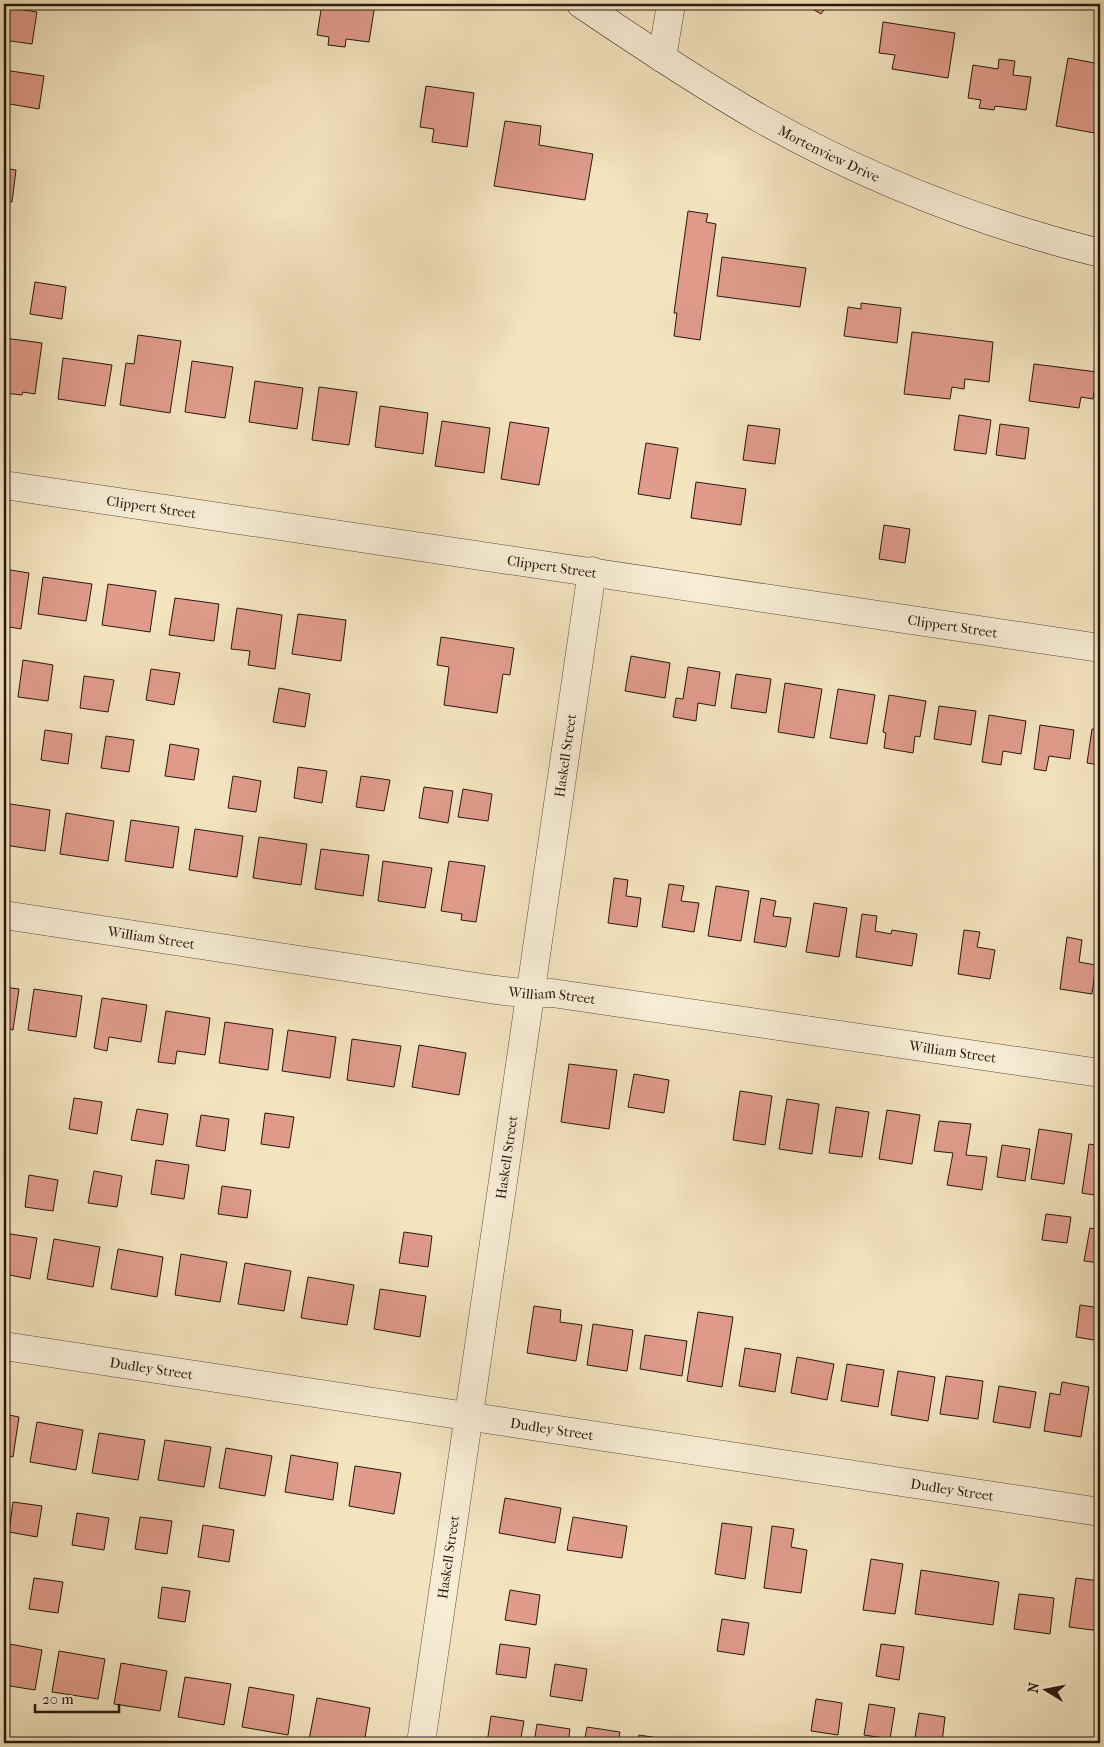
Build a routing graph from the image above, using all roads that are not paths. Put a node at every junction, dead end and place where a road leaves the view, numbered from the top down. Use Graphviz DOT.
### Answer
graph roads {
  1 [pos="580,4"];
  2 [pos="671,4"];
  3 [pos="662,58"];
  4 [pos="1100,253"];
  5 [pos="4,485"];
  6 [pos="592,571"];
  7 [pos="1100,648"];
  8 [pos="4,915"];
  9 [pos="532,994"];
  10 [pos="1100,1073"];
  11 [pos="4,1346"];
  12 [pos="469,1417"];
  13 [pos="1100,1512"];
  14 [pos="421,1743"];
  1 -- 3 [label="street, Mortenview Drive"];
  2 -- 3 [label="street"];
  3 -- 4 [label="street, Mortenview Drive"];
  5 -- 6 [label="street, Clippert Street"];
  6 -- 7 [label="street, Clippert Street"];
  6 -- 9 [label="street, Haskell Street"];
  8 -- 9 [label="street, William Street"];
  9 -- 10 [label="street, William Street"];
  9 -- 12 [label="street, Haskell Street"];
  11 -- 12 [label="street, Dudley Street"];
  12 -- 13 [label="street, Dudley Street"];
  12 -- 14 [label="street, Haskell Street"];
}
